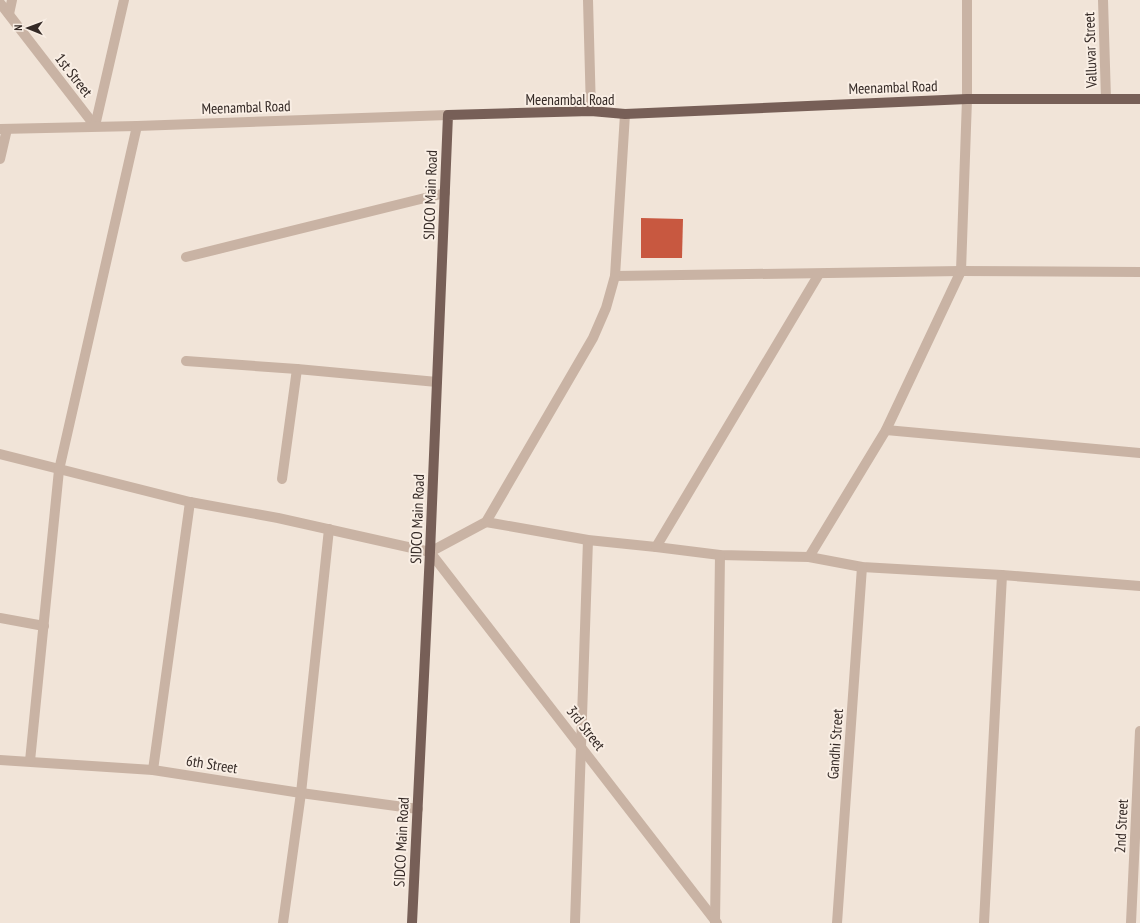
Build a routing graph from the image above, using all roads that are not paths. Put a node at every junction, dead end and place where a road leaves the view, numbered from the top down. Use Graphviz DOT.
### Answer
graph roads {
  1 [pos="12,0"];
  2 [pos="124,0"];
  3 [pos="588,0"];
  4 [pos="967,0"];
  5 [pos="1103,0"];
  6 [pos="0,3"];
  7 [pos="9,14"];
  8 [pos="967,99"];
  9 [pos="1106,99"];
  10 [pos="1140,99"];
  11 [pos="591,111"];
  12 [pos="626,114"];
  13 [pos="448,116"];
  14 [pos="95,126"];
  15 [pos="137,126"];
  16 [pos="3,129"];
  17 [pos="0,159"];
  18 [pos="445,193"];
  19 [pos="186,257"];
  20 [pos="961,272"];
  21 [pos="1140,272"];
  22 [pos="819,274"];
  23 [pos="615,276"];
  24 [pos="186,361"];
  25 [pos="297,369"];
  26 [pos="437,382"];
  27 [pos="886,430"];
  28 [pos="1140,453"];
  29 [pos="0,454"];
  30 [pos="59,470"];
  31 [pos="282,479"];
  32 [pos="190,502"];
  33 [pos="486,522"];
  34 [pos="329,529"];
  35 [pos="588,540"];
  36 [pos="656,547"];
  37 [pos="430,552"];
  38 [pos="720,555"];
  39 [pos="810,557"];
  40 [pos="862,567"];
  41 [pos="1002,575"];
  42 [pos="1140,586"];
  43 [pos="0,618"];
  44 [pos="44,626"];
  45 [pos="1140,731"];
  46 [pos="581,746"];
  47 [pos="0,760"];
  48 [pos="30,761"];
  49 [pos="153,770"];
  50 [pos="1139,779"];
  51 [pos="301,793"];
  52 [pos="418,809"];
  53 [pos="716,922"];
  54 [pos="283,923"];
  55 [pos="412,923"];
  56 [pos="575,923"];
  57 [pos="837,923"];
  58 [pos="984,923"];
  59 [pos="1131,923"];
  1 -- 7 [label="street"];
  2 -- 14 [label="street"];
  3 -- 11 [label="street"];
  4 -- 8 [label="street"];
  5 -- 9 [label="street, Valluvar Street"];
  6 -- 7 [label="street, 1st Street"];
  7 -- 14 [label="street, 1st Street"];
  8 -- 9 [label="main road, Meenambal Road"];
  8 -- 12 [label="main road, Meenambal Road"];
  8 -- 20 [label="street"];
  9 -- 10 [label="main road, Meenambal Road"];
  11 -- 12 [label="main road, Meenambal Road"];
  11 -- 13 [label="main road, Meenambal Road"];
  12 -- 23 [label="street"];
  13 -- 15 [label="street, Meenambal Road"];
  13 -- 18 [label="main road, SIDCO Main Road"];
  14 -- 15 [label="street, Meenambal Road"];
  14 -- 16 [label="street, Meenambal Road"];
  15 -- 30 [label="street"];
  16 -- 17 [label="street"];
  18 -- 19 [label="street"];
  18 -- 26 [label="main road, SIDCO Main Road"];
  20 -- 21 [label="street"];
  20 -- 22 [label="street"];
  20 -- 27 [label="street"];
  22 -- 23 [label="street"];
  22 -- 36 [label="street"];
  23 -- 33 [label="street"];
  24 -- 25 [label="street"];
  25 -- 26 [label="street"];
  25 -- 31 [label="street"];
  26 -- 37 [label="main road, SIDCO Main Road"];
  27 -- 28 [label="street"];
  27 -- 39 [label="street"];
  29 -- 30 [label="street"];
  30 -- 32 [label="street"];
  30 -- 44 [label="street"];
  32 -- 34 [label="street"];
  32 -- 49 [label="street"];
  33 -- 35 [label="street"];
  33 -- 37 [label="street"];
  34 -- 37 [label="street"];
  34 -- 51 [label="street"];
  35 -- 36 [label="street"];
  35 -- 46 [label="street"];
  36 -- 38 [label="street"];
  37 -- 46 [label="street, 3rd Street"];
  37 -- 52 [label="main road, SIDCO Main Road"];
  38 -- 39 [label="street"];
  38 -- 53 [label="street"];
  39 -- 40 [label="street"];
  40 -- 41 [label="street"];
  40 -- 57 [label="street, Gandhi Street"];
  41 -- 42 [label="street"];
  41 -- 58 [label="street"];
  43 -- 44 [label="street"];
  44 -- 48 [label="street"];
  45 -- 50 [label="street, 2nd Street"];
  46 -- 53 [label="street, 3rd Street"];
  46 -- 56 [label="street"];
  47 -- 48 [label="street, 6th Street"];
  48 -- 49 [label="street, 6th Street"];
  49 -- 51 [label="street, 6th Street"];
  50 -- 59 [label="street, 2nd Street"];
  51 -- 52 [label="street, 6th Street"];
  51 -- 54 [label="street"];
  52 -- 55 [label="main road, SIDCO Main Road"];
}
